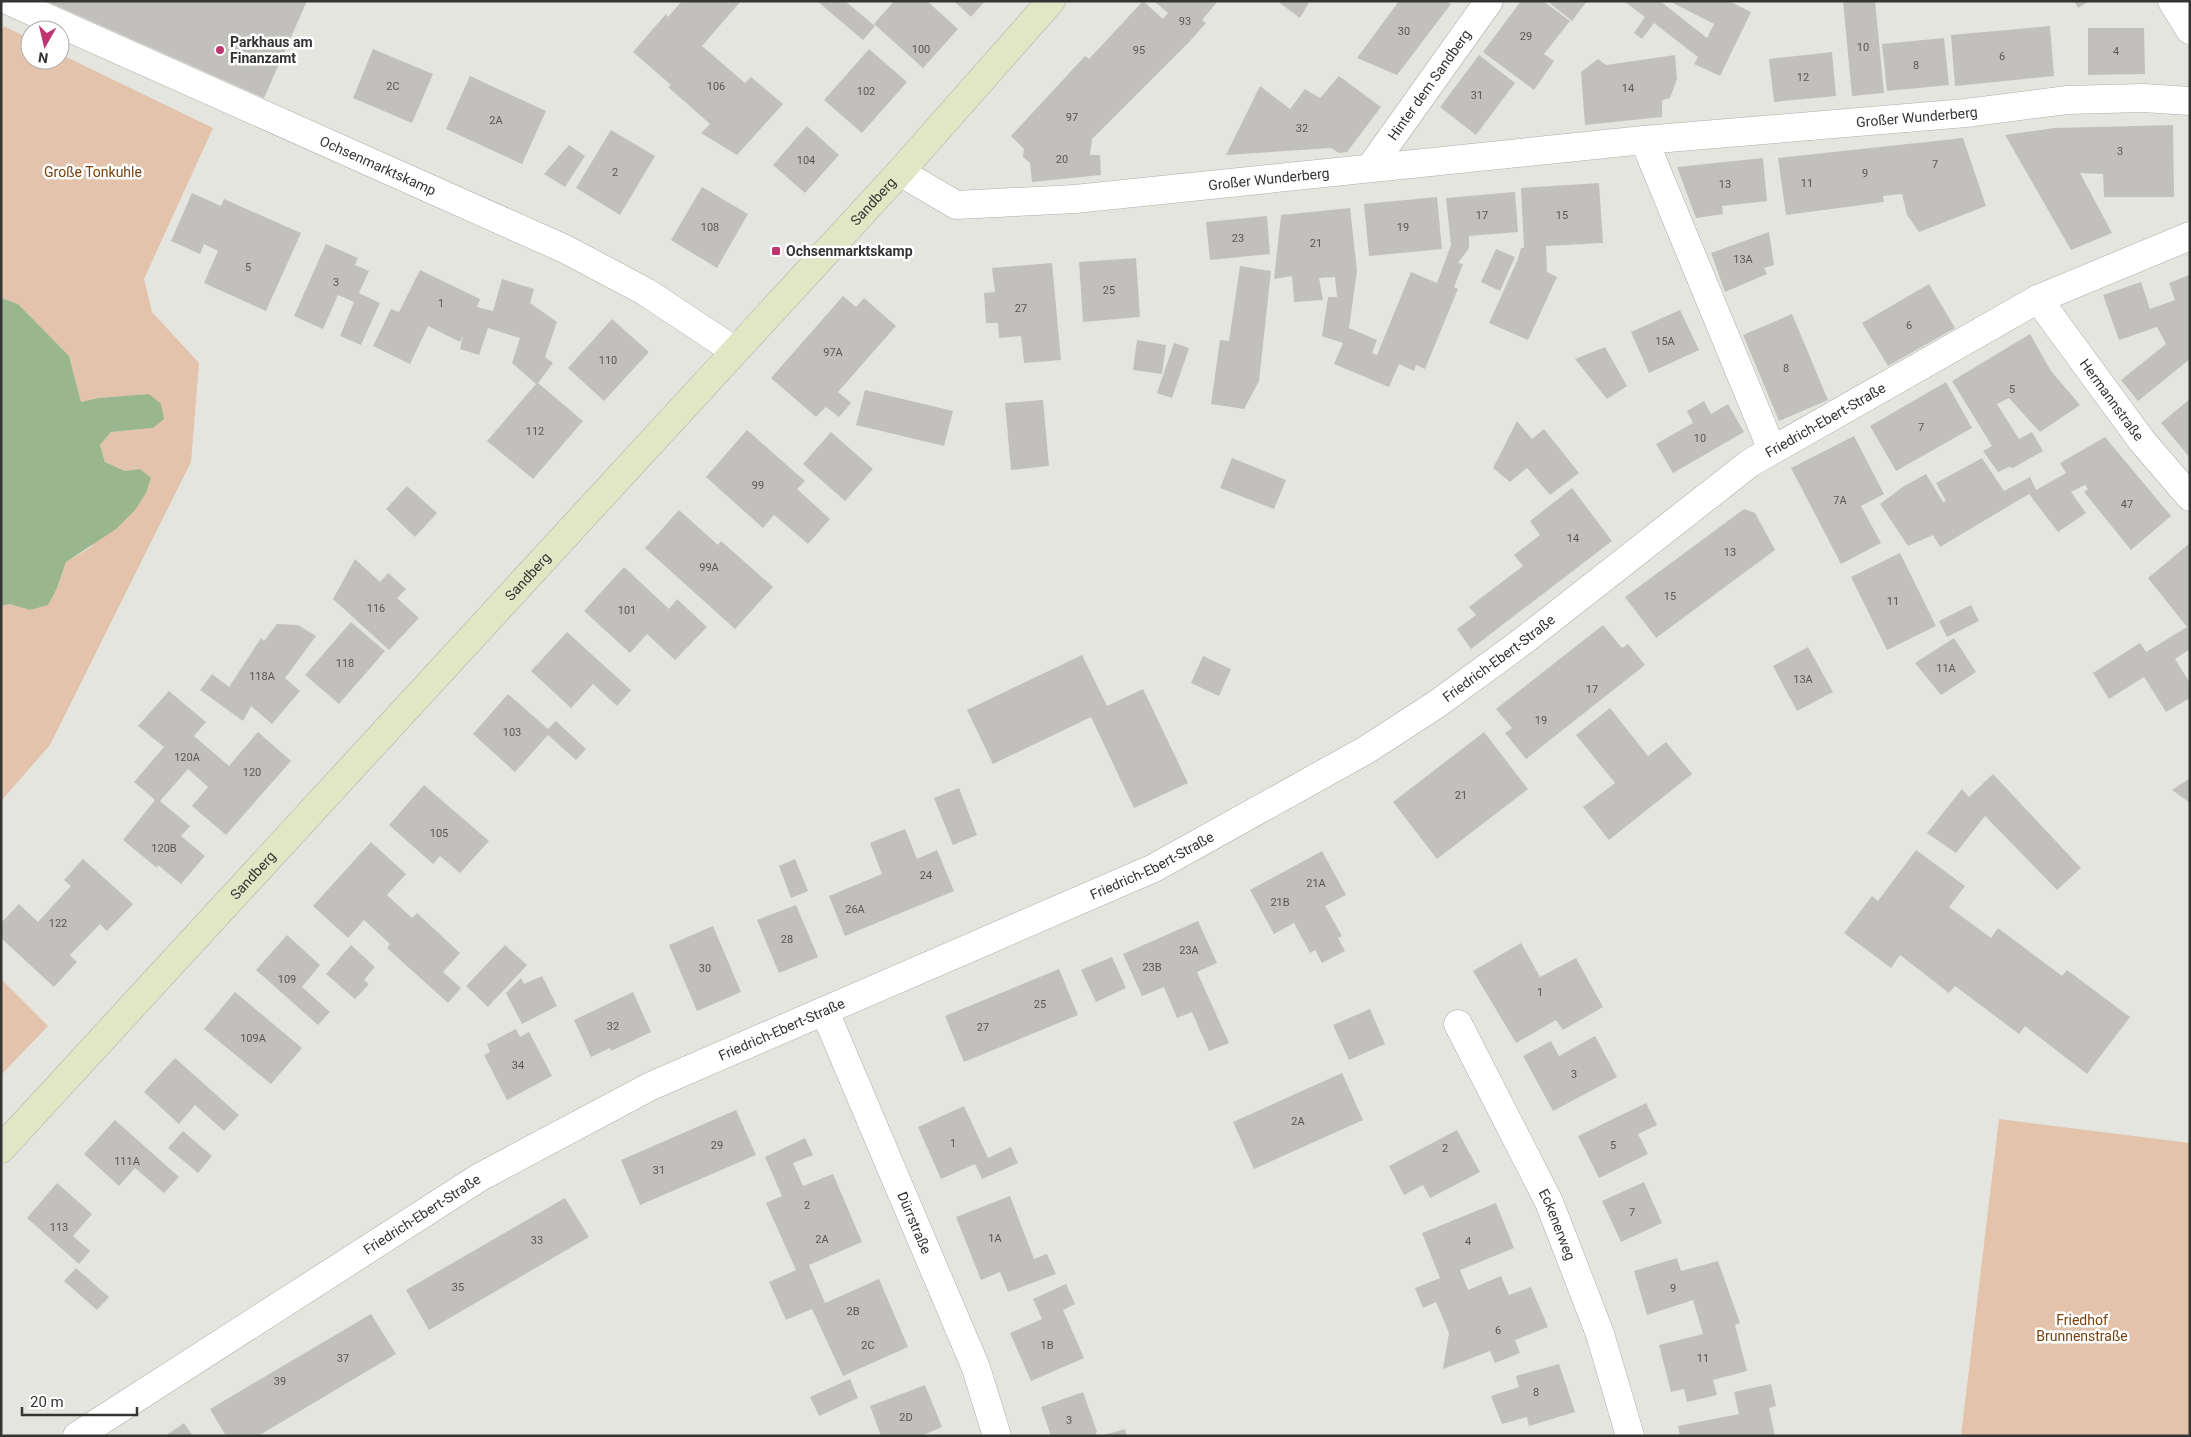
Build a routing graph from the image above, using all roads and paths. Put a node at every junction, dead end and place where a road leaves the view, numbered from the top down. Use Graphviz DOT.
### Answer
graph roads {
  1 [pos="8,1"];
  2 [pos="1051,1"];
  3 [pos="1489,1"];
  4 [pos="2172,1"];
  5 [pos="2190,30"];
  6 [pos="2190,101"];
  7 [pos="1644,140"];
  8 [pos="1370,168"];
  9 [pos="900,172"];
  10 [pos="2190,236"];
  11 [pos="2038,299"];
  12 [pos="735,351"];
  13 [pos="1772,450"];
  14 [pos="2190,498"];
  15 [pos="825,1012"];
  16 [pos="1458,1024"];
  17 [pos="1,1149"];
  18 [pos="77,1436"];
  19 [pos="997,1436"];
  20 [pos="1630,1436"];
  1 -- 12 [label="street, Ochsenmarktskamp"];
  2 -- 9 [label="main road, Sandberg"];
  3 -- 8 [label="street, Hinter dem Sandberg"];
  4 -- 5 [label="street"];
  6 -- 7 [label="street, Großer Wunderberg"];
  7 -- 8 [label="street, Großer Wunderberg"];
  7 -- 13 [label="street"];
  8 -- 9 [label="street, Großer Wunderberg"];
  9 -- 12 [label="main road, Sandberg"];
  10 -- 11 [label="street, Friedrich-Ebert-Straße"];
  11 -- 13 [label="street, Friedrich-Ebert-Straße"];
  11 -- 14 [label="street, Hermannstraße"];
  12 -- 17 [label="main road, Sandberg"];
  13 -- 15 [label="street, Friedrich-Ebert-Straße"];
  15 -- 18 [label="street, Friedrich-Ebert-Straße"];
  15 -- 19 [label="street, Dürrstraße"];
  16 -- 20 [label="street, Eckenerweg"];
}
